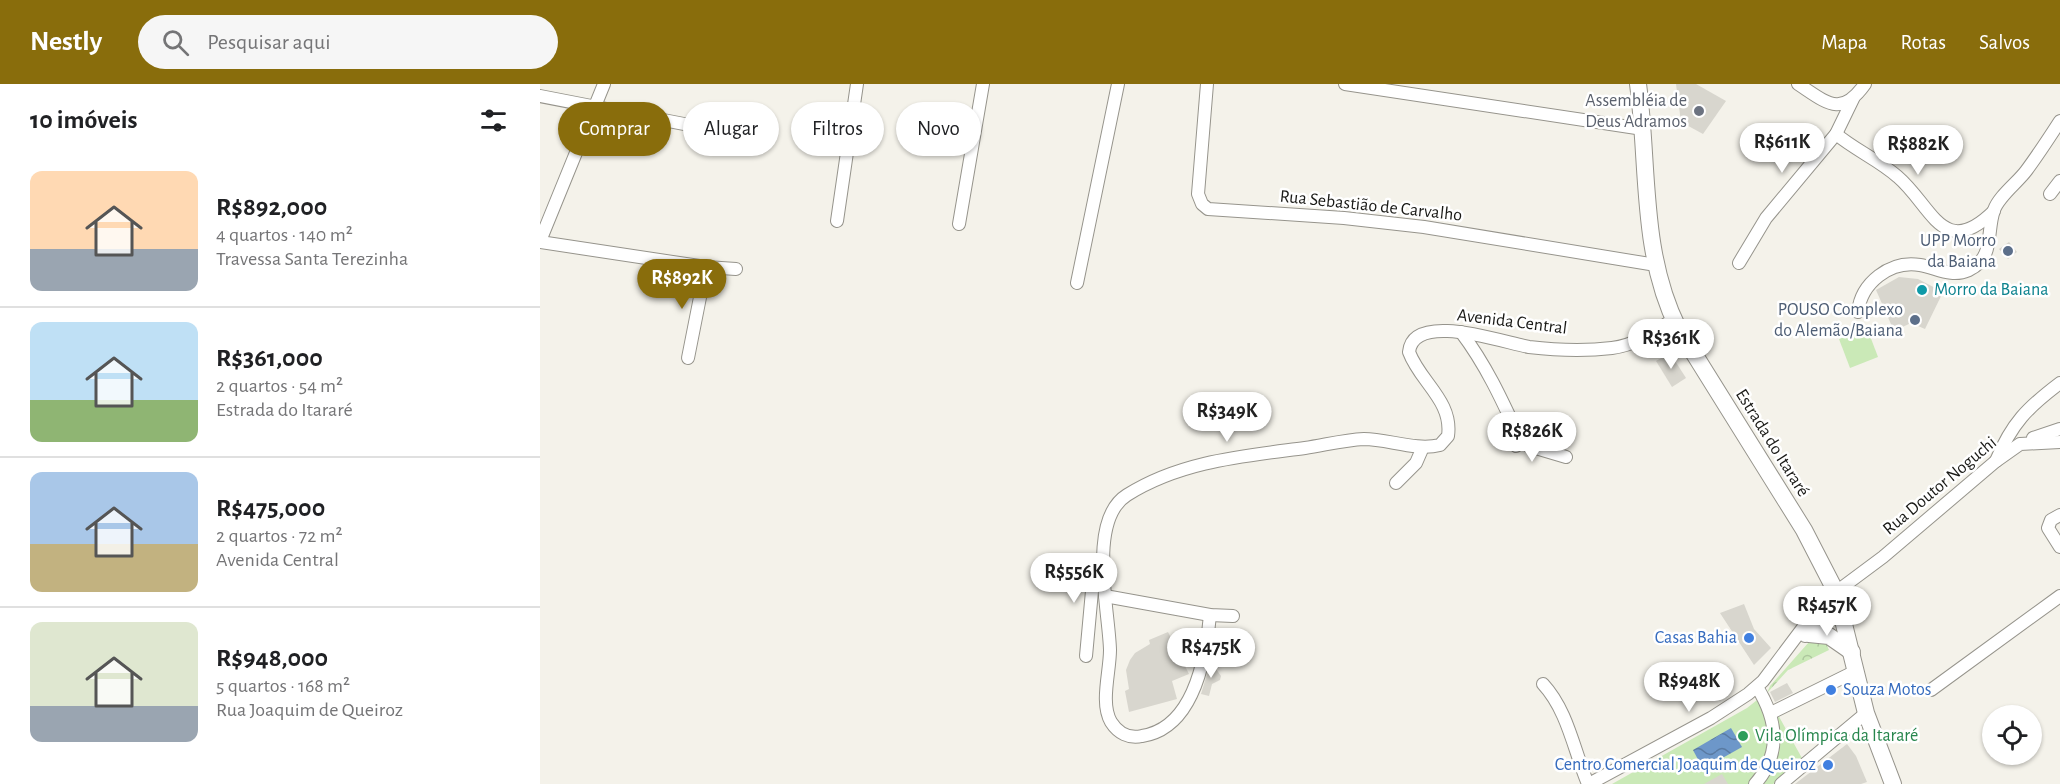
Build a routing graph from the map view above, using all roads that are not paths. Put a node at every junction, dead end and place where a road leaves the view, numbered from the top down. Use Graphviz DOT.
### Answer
graph roads {
  1 [pos="604,84"];
  2 [pos="857,84"];
  3 [pos="983,84"];
  4 [pos="1118,84"];
  5 [pos="1207,84"];
  6 [pos="1346,84"];
  7 [pos="1638,84"];
  8 [pos="1798,84"];
  9 [pos="1865,84"];
  10 [pos="540,96"];
  11 [pos="1853,99"];
  12 [pos="574,102"];
  13 [pos="597,102"];
  14 [pos="2060,122"];
  15 [pos="1643,129"];
  16 [pos="1836,134"];
  17 [pos="575,156"];
  18 [pos="2060,181"];
  19 [pos="2050,194"];
  20 [pos="1994,211"];
  21 [pos="837,221"];
  22 [pos="959,224"];
  23 [pos="1758,230"];
  24 [pos="1770,237"];
  25 [pos="540,242"];
  26 [pos="1739,263"];
  27 [pos="1656,265"];
  28 [pos="706,267"];
  29 [pos="736,269"];
  30 [pos="1077,283"];
  31 [pos="1858,312"];
  32 [pos="1674,319"];
  33 [pos="1461,332"];
  34 [pos="688,358"];
  35 [pos="2060,383"];
  36 [pos="2060,429"];
  37 [pos="2060,442"];
  38 [pos="2020,444"];
  39 [pos="1423,447"];
  40 [pos="1566,456"];
  41 [pos="1996,461"];
  42 [pos="1396,483"];
  43 [pos="2060,515"];
  44 [pos="2060,547"];
  45 [pos="1103,567"];
  46 [pos="1105,596"];
  47 [pos="2060,596"];
  48 [pos="1838,597"];
  49 [pos="1210,615"];
  50 [pos="1233,616"];
  51 [pos="1809,634"];
  52 [pos="1793,641"];
  53 [pos="1852,652"];
  54 [pos="1086,656"];
  55 [pos="1856,671"];
  56 [pos="1543,684"];
  57 [pos="1757,687"];
  58 [pos="1931,690"];
  59 [pos="1771,713"];
  60 [pos="1866,713"];
  61 [pos="1588,784"];
  62 [pos="1755,784"];
  63 [pos="1781,784"];
  64 [pos="1893,784"];
  1 -- 13 [label="street"];
  2 -- 21 [label="street"];
  3 -- 22 [label="street"];
  4 -- 30 [label="street"];
  5 -- 27 [label="street, Rua Sebastião de Carvalho"];
  6 -- 15 [label="street"];
  7 -- 15 [label="main road, Estrada do Itararé"];
  8 -- 11 [label="street"];
  9 -- 11 [label="street"];
  10 -- 12 [label="street"];
  11 -- 16 [label="street"];
  14 -- 20 [label="street"];
  15 -- 27 [label="main road, Estrada do Itararé"];
  16 -- 20 [label="street"];
  16 -- 23 [label="street"];
  17 -- 25 [label="street"];
  18 -- 19 [label="street"];
  20 -- 31 [label="street"];
  23 -- 24 [label="street"];
  23 -- 26 [label="street"];
  25 -- 28 [label="street"];
  27 -- 32 [label="main road, Estrada do Itararé"];
  28 -- 29 [label="street"];
  28 -- 34 [label="street"];
  32 -- 33 [label="street, Avenida Central"];
  32 -- 48 [label="main road, Estrada do Itararé"];
  33 -- 39 [label="street, Avenida Central"];
  33 -- 40 [label="street"];
  35 -- 41 [label="street"];
  36 -- 38 [label="street"];
  37 -- 38 [label="street, Rua Doutor Noguchi"];
  38 -- 41 [label="street, Rua Doutor Noguchi"];
  39 -- 42 [label="street"];
  39 -- 45 [label="street"];
  41 -- 48 [label="street, Rua Doutor Noguchi"];
  43 -- 44 [label="street"];
  45 -- 46 [label="street"];
  45 -- 54 [label="street"];
  46 -- 49 [label="street"];
  46 -- 49 [label="street"];
  47 -- 58 [label="street"];
  48 -- 51 [label="street"];
  48 -- 52 [label="street"];
  48 -- 53 [label="main road, Estrada do Itararé"];
  49 -- 50 [label="street"];
  51 -- 52 [label="street"];
  51 -- 53 [label="main road"];
  52 -- 57 [label="street"];
  53 -- 55 [label="main road, Estrada do Itararé"];
  55 -- 59 [label="street"];
  55 -- 60 [label="main road, Estrada do Itararé"];
  56 -- 61 [label="street"];
  57 -- 59 [label="street"];
  57 -- 61 [label="street"];
  59 -- 62 [label="street"];
  60 -- 63 [label="street"];
  60 -- 64 [label="main road, Estrada do Itararé"];
}
